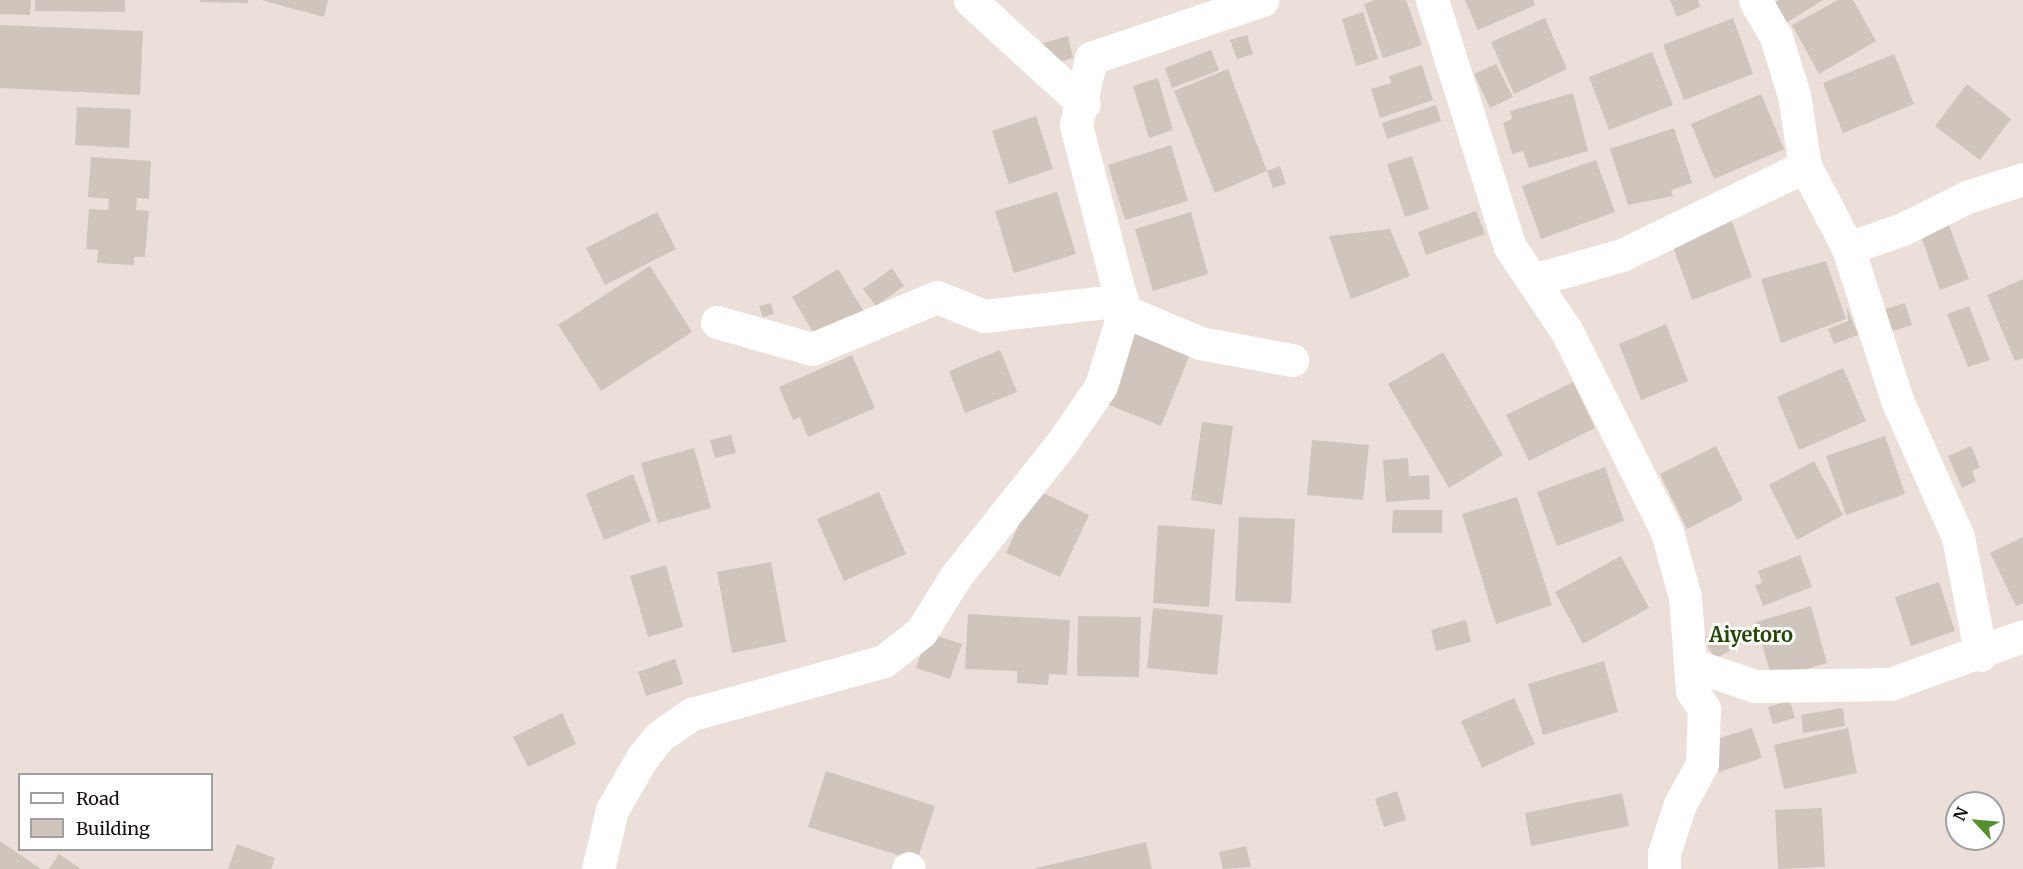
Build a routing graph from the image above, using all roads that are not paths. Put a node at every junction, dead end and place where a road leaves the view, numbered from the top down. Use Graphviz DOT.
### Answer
graph roads {
  1 [pos="970,0"];
  2 [pos="1262,0"];
  3 [pos="1432,0"];
  4 [pos="1755,0"];
  5 [pos="1084,104"];
  6 [pos="1805,166"];
  7 [pos="2023,179"];
  8 [pos="1848,248"];
  9 [pos="1533,280"];
  10 [pos="1123,306"];
  11 [pos="717,322"];
  12 [pos="1292,360"];
  13 [pos="2023,636"];
  14 [pos="1982,655"];
  15 [pos="1693,665"];
  16 [pos="598,869"];
  17 [pos="1664,869"];
  1 -- 5 [label="street"];
  2 -- 5 [label="street"];
  3 -- 9 [label="street"];
  4 -- 6 [label="street"];
  5 -- 10 [label="street"];
  6 -- 8 [label="street"];
  6 -- 9 [label="street"];
  7 -- 8 [label="street"];
  8 -- 14 [label="street"];
  9 -- 15 [label="street"];
  10 -- 11 [label="street"];
  10 -- 12 [label="street"];
  10 -- 16 [label="street"];
  13 -- 14 [label="street"];
  14 -- 15 [label="street"];
  15 -- 17 [label="street"];
}
